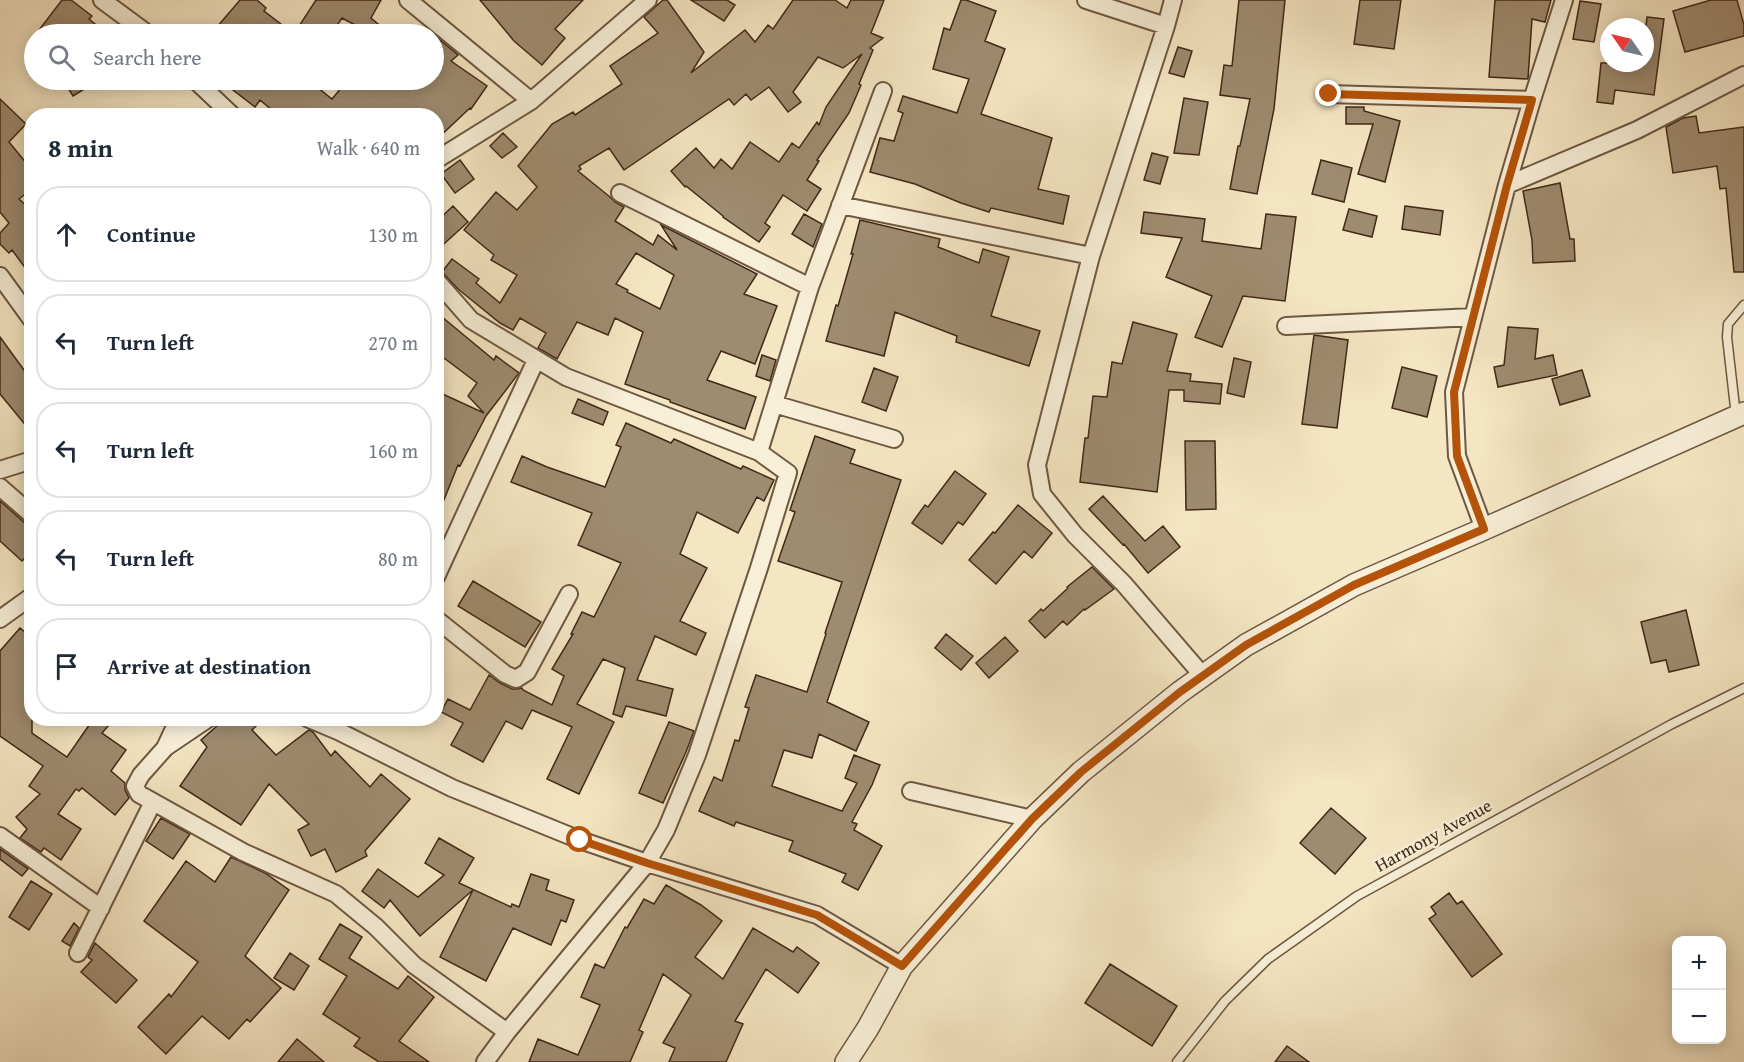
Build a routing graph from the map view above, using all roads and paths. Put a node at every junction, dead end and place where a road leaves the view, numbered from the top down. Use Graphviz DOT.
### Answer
graph roads {
  1 [pos="102,0"];
  2 [pos="408,0"];
  3 [pos="648,0"];
  4 [pos="1086,0"];
  5 [pos="1173,0"];
  6 [pos="1564,0"];
  7 [pos="134,24"];
  8 [pos="437,24"];
  9 [pos="1166,26"];
  10 [pos="444,30"];
  11 [pos="1744,75"];
  12 [pos="206,90"];
  13 [pos="883,91"];
  14 [pos="1329,94"];
  15 [pos="1532,100"];
  16 [pos="531,101"];
  17 [pos="225,108"];
  18 [pos="444,155"];
  19 [pos="1507,185"];
  20 [pos="620,193"];
  21 [pos="840,205"];
  22 [pos="1091,256"];
  23 [pos="0,276"];
  24 [pos="810,287"];
  25 [pos="444,289"];
  26 [pos="1744,305"];
  27 [pos="24,309"];
  28 [pos="1473,317"];
  29 [pos="1286,326"];
  30 [pos="536,360"];
  31 [pos="774,404"];
  32 [pos="1740,415"];
  33 [pos="894,439"];
  34 [pos="759,452"];
  35 [pos="24,462"];
  36 [pos="0,470"];
  37 [pos="0,487"];
  38 [pos="24,508"];
  39 [pos="1484,529"];
  40 [pos="444,560"];
  41 [pos="568,594"];
  42 [pos="24,602"];
  43 [pos="0,619"];
  44 [pos="444,625"];
  45 [pos="1203,676"];
  46 [pos="1744,688"];
  47 [pos="175,726"];
  48 [pos="197,726"];
  49 [pos="326,726"];
  50 [pos="165,748"];
  51 [pos="911,791"];
  52 [pos="153,802"];
  53 [pos="1032,819"];
  54 [pos="0,836"];
  55 [pos="647,863"];
  56 [pos="101,908"];
  57 [pos="78,953"];
  58 [pos="902,966"];
  59 [pos="507,1032"];
  60 [pos="485,1062"];
  61 [pos="846,1062"];
  62 [pos="1177,1062"];
  1 -- 7 [label="street"];
  2 -- 8 [label="street"];
  3 -- 16 [label="street"];
  4 -- 9 [label="street"];
  5 -- 9 [label="street"];
  6 -- 15 [label="street"];
  9 -- 22 [label="street"];
  10 -- 16 [label="street"];
  11 -- 19 [label="street"];
  12 -- 17 [label="street"];
  13 -- 21 [label="street"];
  14 -- 15 [label="street"];
  15 -- 19 [label="street"];
  16 -- 18 [label="street"];
  19 -- 28 [label="street"];
  20 -- 24 [label="street"];
  21 -- 22 [label="street"];
  21 -- 24 [label="street"];
  22 -- 45 [label="street"];
  23 -- 27 [label="street"];
  24 -- 31 [label="street"];
  25 -- 30 [label="street"];
  26 -- 32 [label="lane"];
  28 -- 29 [label="street"];
  28 -- 39 [label="street"];
  30 -- 34 [label="street"];
  30 -- 40 [label="street"];
  31 -- 33 [label="street"];
  31 -- 34 [label="street"];
  32 -- 39 [label="street"];
  34 -- 55 [label="street"];
  35 -- 36 [label="street"];
  37 -- 38 [label="street"];
  39 -- 45 [label="street"];
  41 -- 44 [label="street"];
  42 -- 43 [label="street"];
  45 -- 53 [label="street"];
  46 -- 62 [label="lane, Harmony Avenue"];
  47 -- 50 [label="street"];
  48 -- 50 [label="street"];
  49 -- 55 [label="street"];
  50 -- 52 [label="street"];
  51 -- 53 [label="street"];
  52 -- 56 [label="street"];
  52 -- 59 [label="street"];
  53 -- 58 [label="street"];
  54 -- 56 [label="street"];
  55 -- 58 [label="street"];
  55 -- 59 [label="street"];
  56 -- 57 [label="street"];
  58 -- 61 [label="street"];
  59 -- 60 [label="street"];
}
